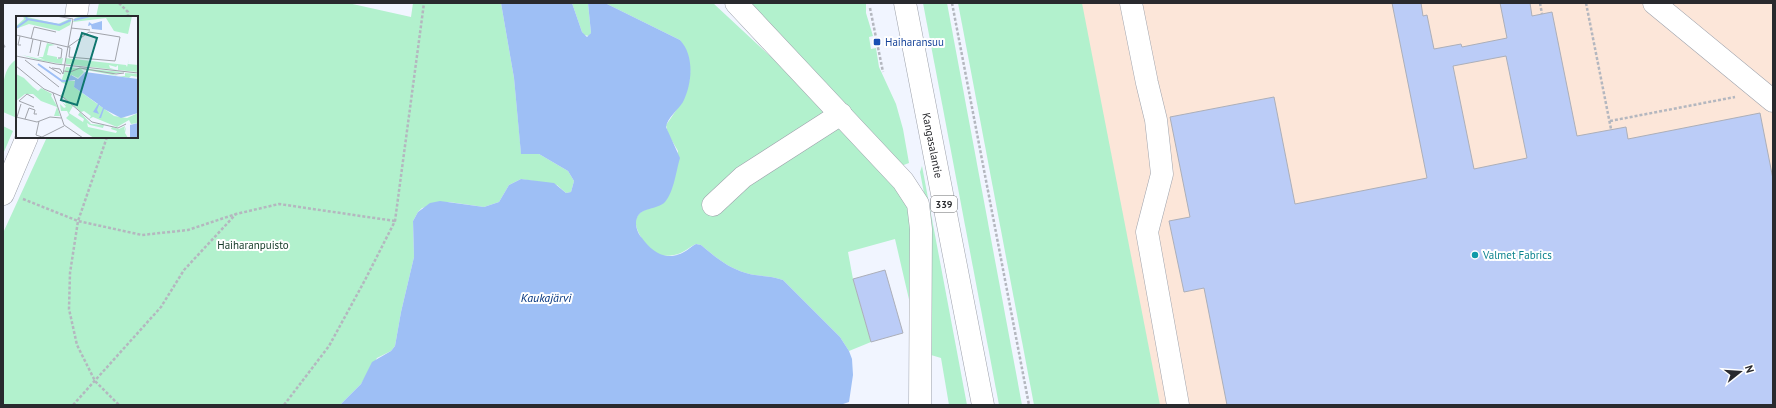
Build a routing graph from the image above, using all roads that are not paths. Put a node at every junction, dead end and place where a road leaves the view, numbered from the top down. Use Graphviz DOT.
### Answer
graph roads {
  1 [pos="78,3"];
  2 [pos="736,3"];
  3 [pos="905,3"];
  4 [pos="1131,3"];
  5 [pos="1654,3"];
  6 [pos="76,16"];
  7 [pos="1767,97"];
  8 [pos="841,114"];
  9 [pos="27,138"];
  10 [pos="4,193"];
  11 [pos="713,205"];
  12 [pos="920,405"];
  13 [pos="983,405"];
  14 [pos="1178,405"];
  1 -- 6 [label="main road"];
  2 -- 8 [label="main road"];
  3 -- 13 [label="main road, Kangasalantie / 339"];
  4 -- 14 [label="main road"];
  5 -- 7 [label="main road"];
  8 -- 11 [label="main road"];
  8 -- 12 [label="main road"];
  9 -- 10 [label="main road"];
}
